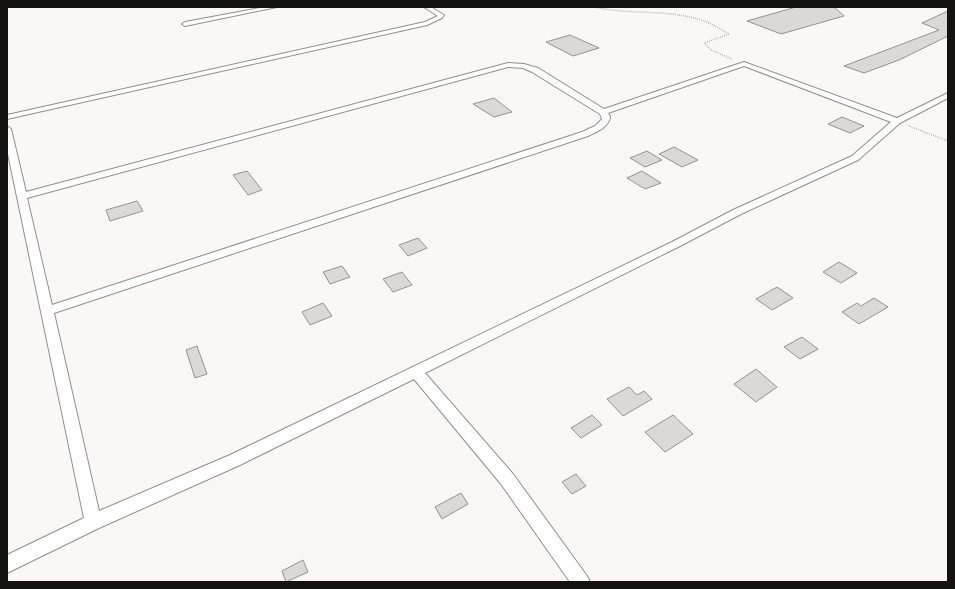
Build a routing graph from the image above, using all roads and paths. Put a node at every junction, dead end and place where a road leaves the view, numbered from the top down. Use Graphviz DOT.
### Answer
graph roads {
  1 [pos="274,7"];
  2 [pos="427,7"];
  3 [pos="594,7"];
  4 [pos="185,24"];
  5 [pos="744,64"];
  6 [pos="948,95"];
  7 [pos="603,112"];
  8 [pos="7,117"];
  9 [pos="897,121"];
  10 [pos="7,129"];
  11 [pos="948,141"];
  12 [pos="22,196"];
  13 [pos="47,311"];
  14 [pos="416,372"];
  15 [pos="93,522"];
  16 [pos="7,564"];
  17 [pos="581,582"];
  1 -- 4 [label="street"];
  2 -- 8 [label="street"];
  3 -- 5 [label="path"];
  5 -- 7 [label="street"];
  5 -- 9 [label="street"];
  6 -- 9 [label="street"];
  7 -- 12 [label="street"];
  7 -- 13 [label="street"];
  9 -- 11 [label="path"];
  9 -- 14 [label="street"];
  10 -- 12 [label="street"];
  12 -- 13 [label="street"];
  13 -- 15 [label="street"];
  14 -- 15 [label="street"];
  14 -- 17 [label="street"];
  15 -- 16 [label="street"];
}
